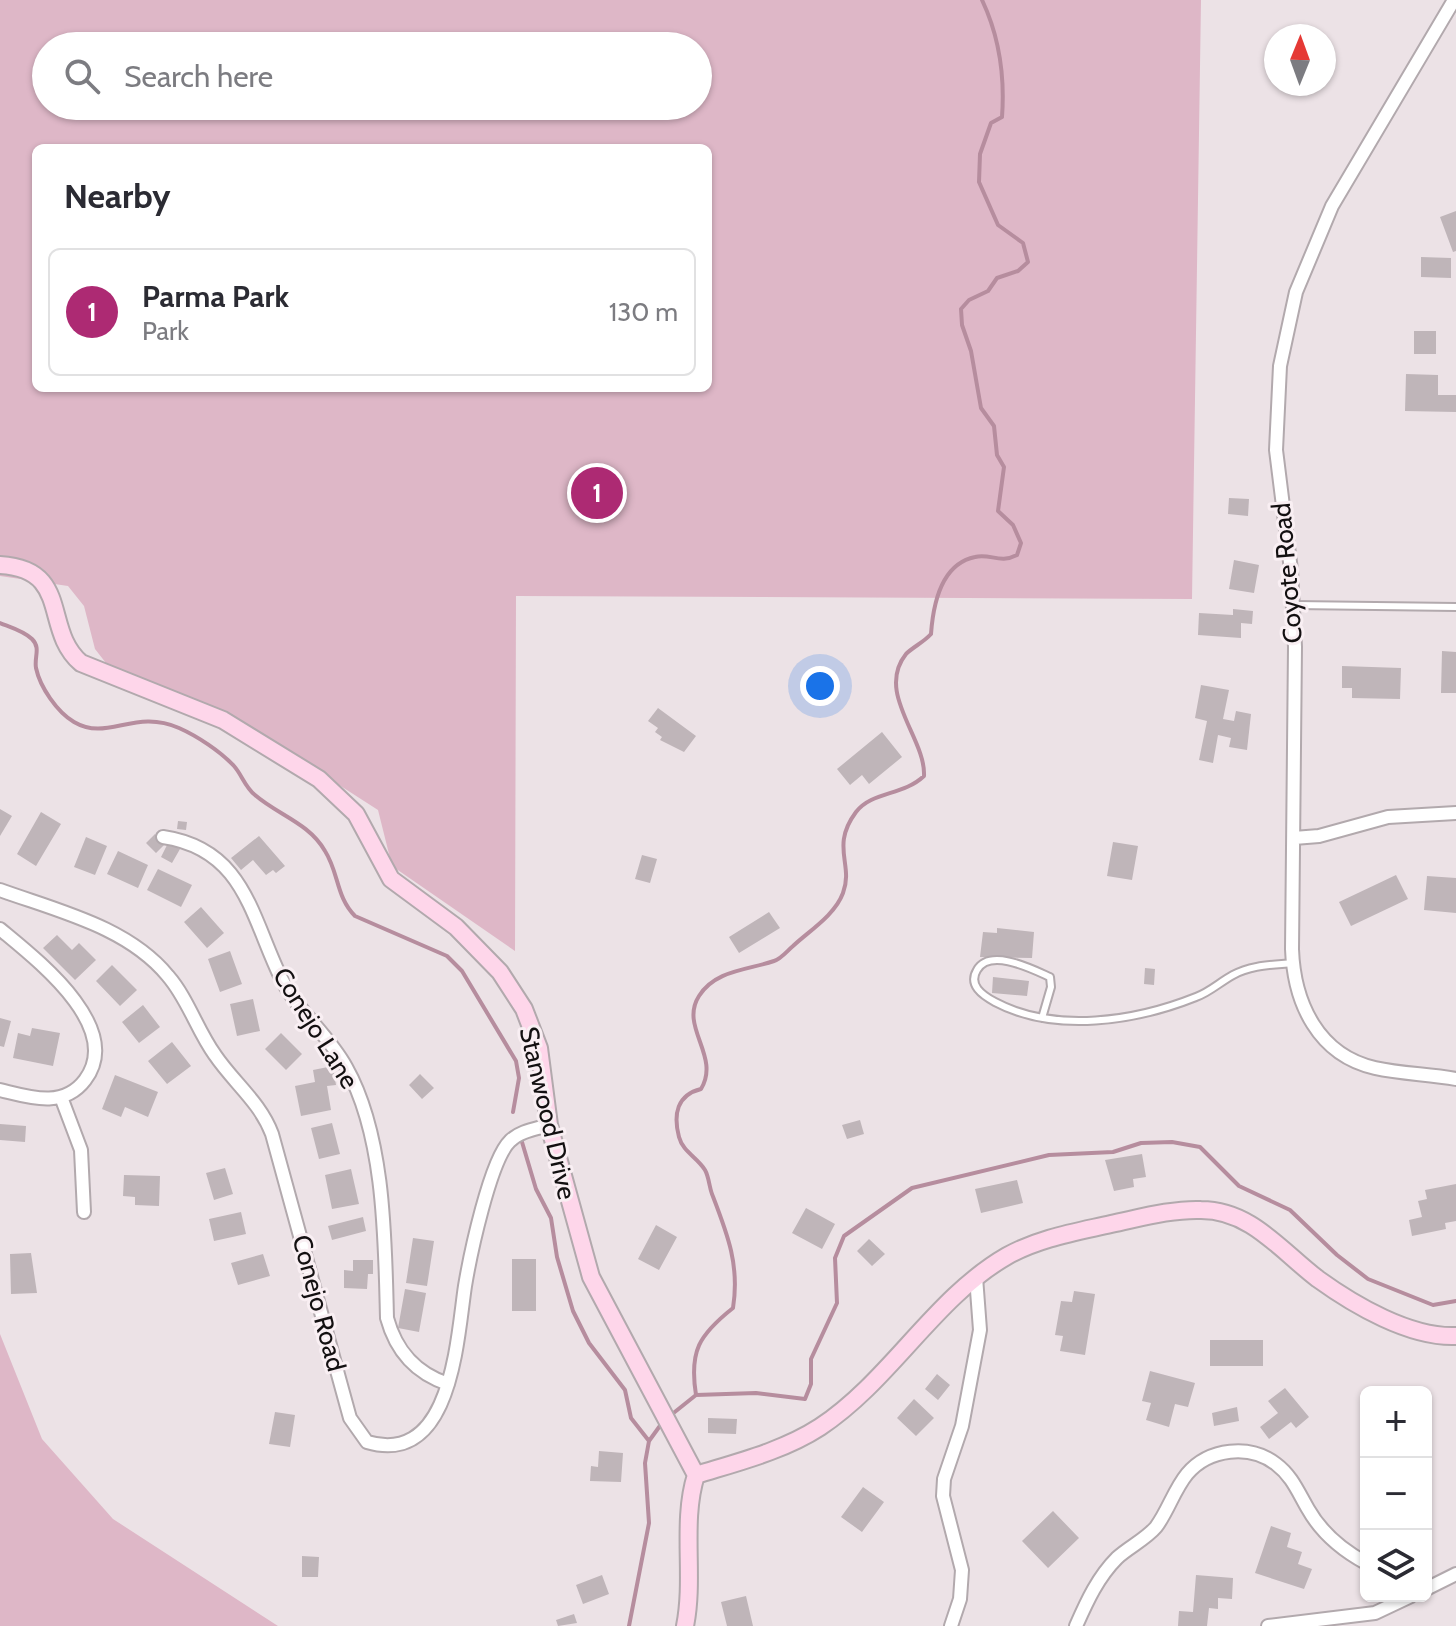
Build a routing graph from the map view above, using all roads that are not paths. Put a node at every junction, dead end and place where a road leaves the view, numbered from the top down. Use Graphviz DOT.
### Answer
graph roads {
  1 [pos="1454,0"];
  2 [pos="0,565"];
  3 [pos="1294,605"];
  4 [pos="1456,607"];
  5 [pos="1456,813"];
  6 [pos="163,837"];
  7 [pos="1294,838"];
  8 [pos="0,890"];
  9 [pos="0,929"];
  10 [pos="1292,963"];
  11 [pos="1042,1018"];
  12 [pos="1456,1079"];
  13 [pos="0,1090"];
  14 [pos="61,1097"];
  15 [pos="549,1125"];
  16 [pos="84,1212"];
  17 [pos="976,1277"];
  18 [pos="1456,1336"];
  19 [pos="448,1384"];
  20 [pos="696,1475"];
  21 [pos="1360,1559"];
  22 [pos="1454,1575"];
  23 [pos="1432,1577"];
  24 [pos="1432,1586"];
  25 [pos="1398,1602"];
  26 [pos="685,1626"];
  27 [pos="951,1626"];
  28 [pos="1076,1626"];
  29 [pos="1268,1626"];
  1 -- 3 [label="street, Coyote Road"];
  2 -- 15 [label="main road, Stanwood Drive"];
  3 -- 4 [label="lane"];
  3 -- 7 [label="street, Coyote Road"];
  5 -- 7 [label="street"];
  6 -- 19 [label="street, Conejo Lane"];
  7 -- 10 [label="street, Coyote Road"];
  8 -- 19 [label="street, Conejo Road"];
  9 -- 14 [label="street"];
  10 -- 11 [label="lane"];
  10 -- 12 [label="street, Coyote Road"];
  11 -- 11 [label="lane"];
  13 -- 14 [label="street"];
  14 -- 16 [label="street"];
  15 -- 19 [label="street, Conejo Road"];
  15 -- 20 [label="main road, Stanwood Drive"];
  17 -- 18 [label="main road"];
  17 -- 20 [label="main road"];
  17 -- 27 [label="street"];
  20 -- 26 [label="main road"];
  21 -- 28 [label="street"];
  22 -- 23 [label="street"];
  22 -- 24 [label="street"];
  25 -- 29 [label="street"];
}
